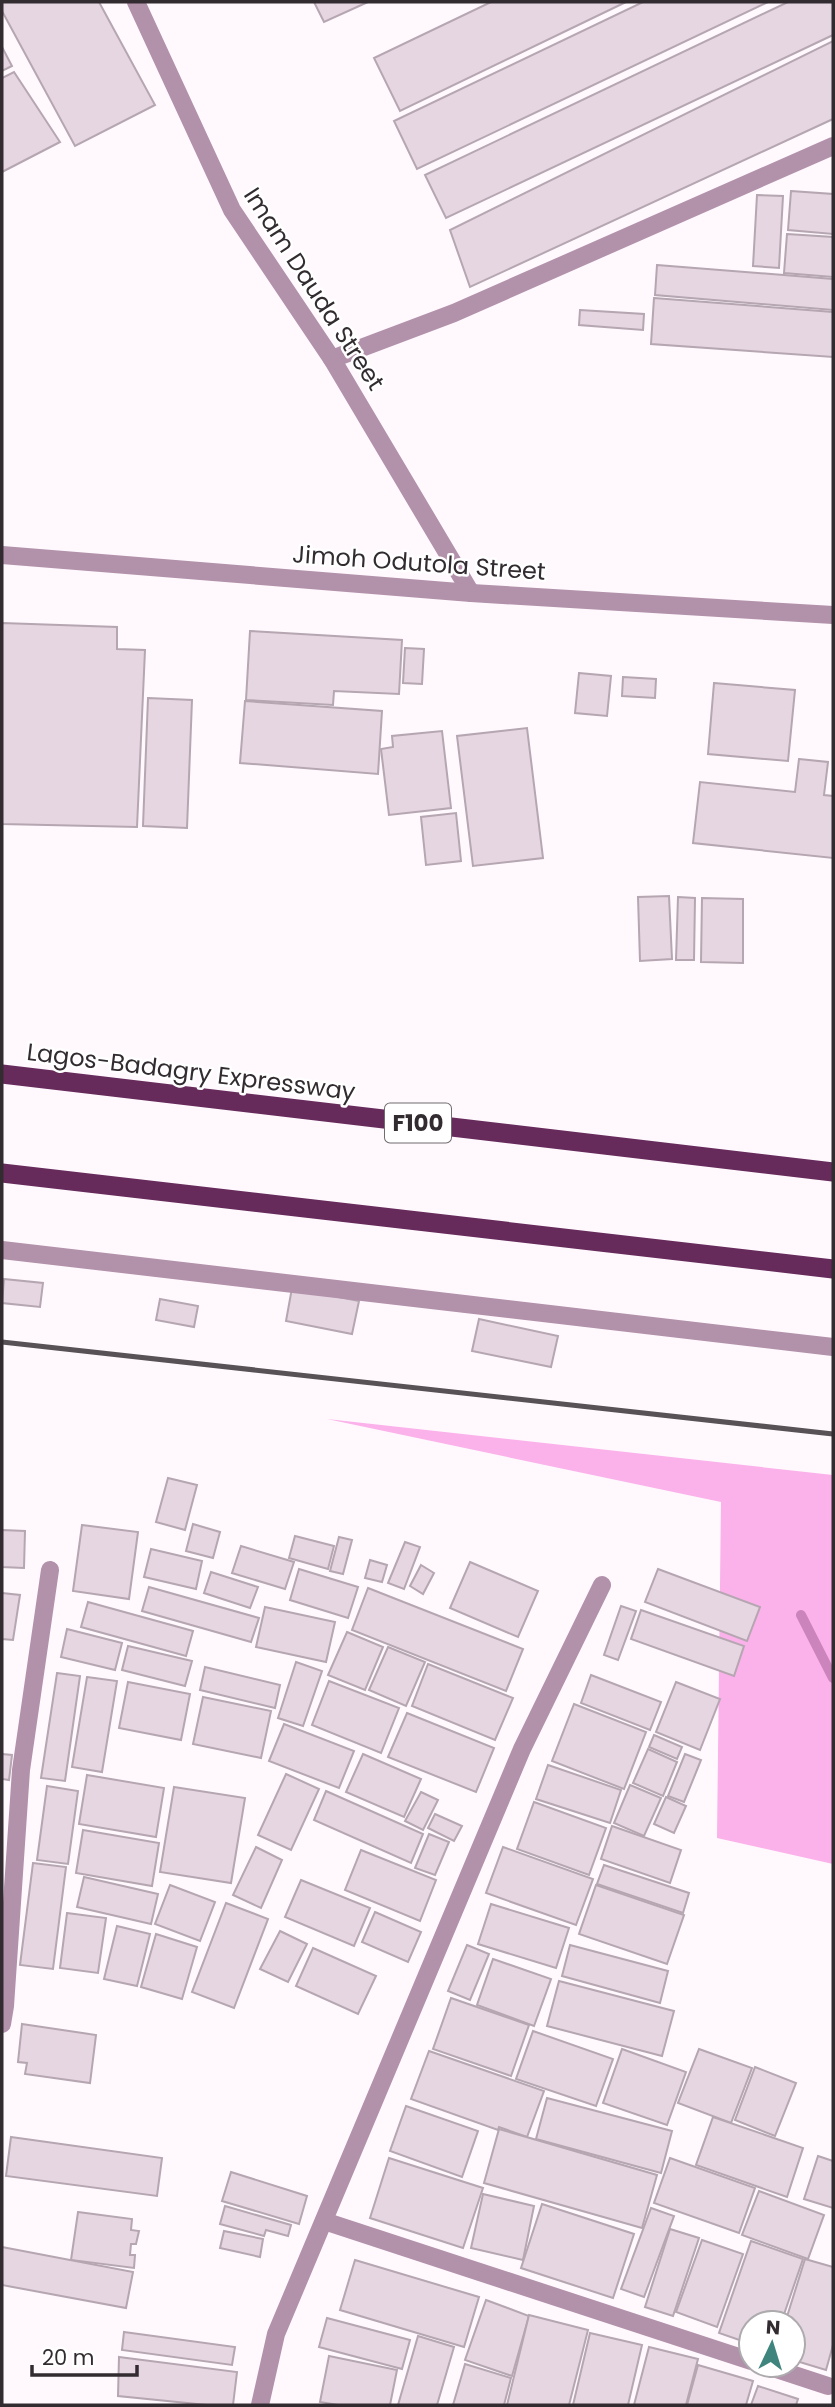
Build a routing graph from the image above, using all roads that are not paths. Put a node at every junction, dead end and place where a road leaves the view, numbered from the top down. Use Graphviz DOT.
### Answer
graph roads {
  1 [pos="136,2"];
  2 [pos="833,146"];
  3 [pos="332,359"];
  4 [pos="2,555"];
  5 [pos="471,593"];
  6 [pos="833,615"];
  7 [pos="2,1074"];
  8 [pos="833,1172"];
  9 [pos="2,1173"];
  10 [pos="2,1250"];
  11 [pos="833,1269"];
  12 [pos="833,1347"];
  13 [pos="50,1570"];
  14 [pos="602,1585"];
  15 [pos="2,2025"];
  16 [pos="324,2221"];
  17 [pos="737,2356"];
  18 [pos="807,2379"];
  19 [pos="828,2386"];
  20 [pos="260,2405"];
  1 -- 3 [label="street, Imam Dauda Street"];
  2 -- 3 [label="street"];
  3 -- 5 [label="street, Imam Dauda Street"];
  4 -- 5 [label="street, Jimoh Odutola Street"];
  5 -- 6 [label="street, Jimoh Odutola Street"];
  7 -- 8 [label="highway, Lagos-Badagry Expressway / F100"];
  9 -- 11 [label="highway"];
  10 -- 12 [label="street"];
  13 -- 15 [label="street"];
  14 -- 16 [label="street"];
  16 -- 17 [label="street"];
  16 -- 20 [label="street"];
  18 -- 19 [label="street"];
}
